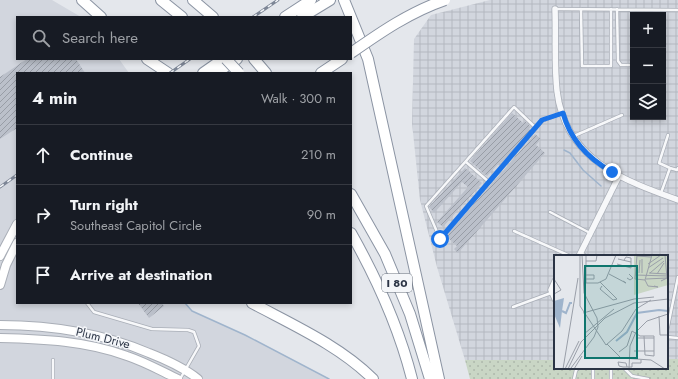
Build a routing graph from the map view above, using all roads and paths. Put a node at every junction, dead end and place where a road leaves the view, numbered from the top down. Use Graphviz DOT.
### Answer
graph roads {
  1 [pos="82,0"];
  2 [pos="161,0"];
  3 [pos="193,0"];
  4 [pos="311,0"];
  5 [pos="330,0"];
  6 [pos="344,0"];
  7 [pos="445,0"];
  8 [pos="555,9"];
  9 [pos="581,9"];
  10 [pos="611,10"];
  11 [pos="617,10"];
  12 [pos="649,10"];
  13 [pos="678,10"];
  14 [pos="100,16"];
  15 [pos="181,16"];
  16 [pos="212,16"];
  17 [pos="287,16"];
  18 [pos="304,16"];
  19 [pos="351,16"];
  20 [pos="352,20"];
  21 [pos="352,52"];
  22 [pos="148,60"];
  23 [pos="222,60"];
  24 [pos="227,60"];
  25 [pos="236,60"];
  26 [pos="340,60"];
  27 [pos="630,65"];
  28 [pos="166,72"];
  29 [pos="204,72"];
  30 [pos="218,72"];
  31 [pos="238,72"];
  32 [pos="322,72"];
  33 [pos="563,113"];
  34 [pos="622,115"];
  35 [pos="536,128"];
  36 [pos="668,135"];
  37 [pos="573,136"];
  38 [pos="466,162"];
  39 [pos="670,168"];
  40 [pos="678,168"];
  41 [pos="619,176"];
  42 [pos="489,182"];
  43 [pos="661,194"];
  44 [pos="352,196"];
  45 [pos="678,200"];
  46 [pos="550,212"];
  47 [pos="16,226"];
  48 [pos="514,231"];
  49 [pos="591,233"];
  50 [pos="352,235"];
  51 [pos="16,245"];
  52 [pos="568,255"];
  53 [pos="582,255"];
  54 [pos="0,256"];
  55 [pos="678,277"];
  56 [pos="554,283"];
  57 [pos="0,285"];
  58 [pos="553,296"];
  59 [pos="88,304"];
  60 [pos="254,304"];
  61 [pos="513,307"];
  62 [pos="0,325"];
  63 [pos="668,326"];
  64 [pos="668,337"];
  65 [pos="0,338"];
  66 [pos="678,338"];
  67 [pos="53,360"];
  68 [pos="578,369"];
  69 [pos="625,369"];
  70 [pos="185,370"];
  71 [pos="632,377"];
  72 [pos="53,379"];
  73 [pos="179,379"];
  74 [pos="198,379"];
  75 [pos="373,379"];
  76 [pos="412,379"];
  77 [pos="430,379"];
  78 [pos="440,379"];
  79 [pos="574,379"];
  80 [pos="648,379"];
  1 -- 14 [label="highway"];
  2 -- 15 [label="highway"];
  3 -- 16 [label="highway"];
  4 -- 17 [label="highway"];
  5 -- 18 [label="highway"];
  6 -- 19 [label="highway"];
  7 -- 21 [label="highway, bridge"];
  8 -- 9 [label="lane"];
  8 -- 33 [label="street"];
  9 -- 10 [label="lane"];
  9 -- 10 [label="lane"];
  10 -- 11 [label="lane"];
  11 -- 12 [label="lane"];
  11 -- 27 [label="lane"];
  12 -- 13 [label="lane"];
  20 -- 78 [label="highway"];
  22 -- 28 [label="highway"];
  23 -- 29 [label="highway"];
  24 -- 31 [label="highway, bridge"];
  25 -- 30 [label="highway"];
  26 -- 32 [label="highway"];
  33 -- 35 [label="lane"];
  33 -- 37 [label="street"];
  34 -- 37 [label="lane"];
  35 -- 38 [label="lane"];
  35 -- 42 [label="lane"];
  36 -- 39 [label="lane"];
  37 -- 41 [label="street"];
  38 -- 42 [label="lane"];
  38 -- 42 [label="lane"];
  39 -- 40 [label="lane"];
  39 -- 43 [label="lane"];
  41 -- 43 [label="street"];
  41 -- 49 [label="street"];
  43 -- 45 [label="street"];
  44 -- 77 [label="highway, I 80"];
  46 -- 49 [label="lane"];
  47 -- 54 [label="street"];
  48 -- 52 [label="lane"];
  49 -- 53 [label="street"];
  50 -- 76 [label="highway, I 80"];
  51 -- 57 [label="street"];
  55 -- 63 [label="lane"];
  56 -- 58 [label="street"];
  58 -- 61 [label="lane"];
  59 -- 70 [label="lane"];
  60 -- 75 [label="highway"];
  62 -- 70 [label="street, Plum Drive"];
  64 -- 66 [label="lane"];
  65 -- 73 [label="street, Plum Drive"];
  67 -- 72 [label="lane"];
  68 -- 79 [label="lane"];
  69 -- 71 [label="lane"];
  70 -- 73 [label="lane"];
  70 -- 74 [label="street, Plum Drive"];
  71 -- 80 [label="lane"];
}
